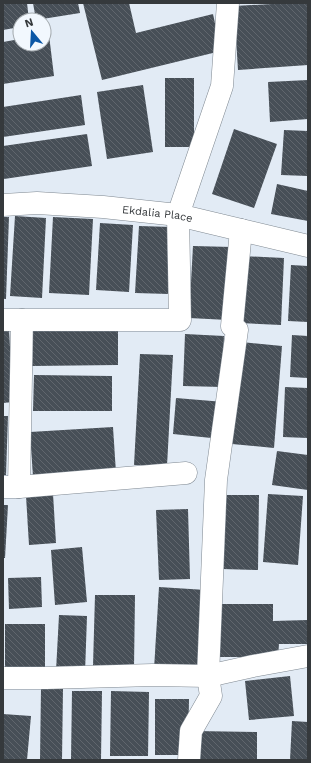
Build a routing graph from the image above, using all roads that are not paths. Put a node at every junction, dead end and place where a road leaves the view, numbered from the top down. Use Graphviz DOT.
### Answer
graph roads {
  1 [pos="228,3"];
  2 [pos="3,205"];
  3 [pos="178,215"];
  4 [pos="241,230"];
  5 [pos="308,246"];
  6 [pos="13,320"];
  7 [pos="186,473"];
  8 [pos="11,487"];
  9 [pos="308,656"];
  10 [pos="208,676"];
  11 [pos="3,678"];
  12 [pos="189,760"];
  1 -- 3 [label="street"];
  2 -- 3 [label="street, Ekdalia Place"];
  3 -- 4 [label="street, Ekdalia Place"];
  3 -- 6 [label="street"];
  4 -- 5 [label="street, Ekdalia Place"];
  4 -- 10 [label="street"];
  6 -- 8 [label="street"];
  7 -- 8 [label="street"];
  9 -- 10 [label="street"];
  10 -- 11 [label="street"];
  10 -- 12 [label="street"];
}
